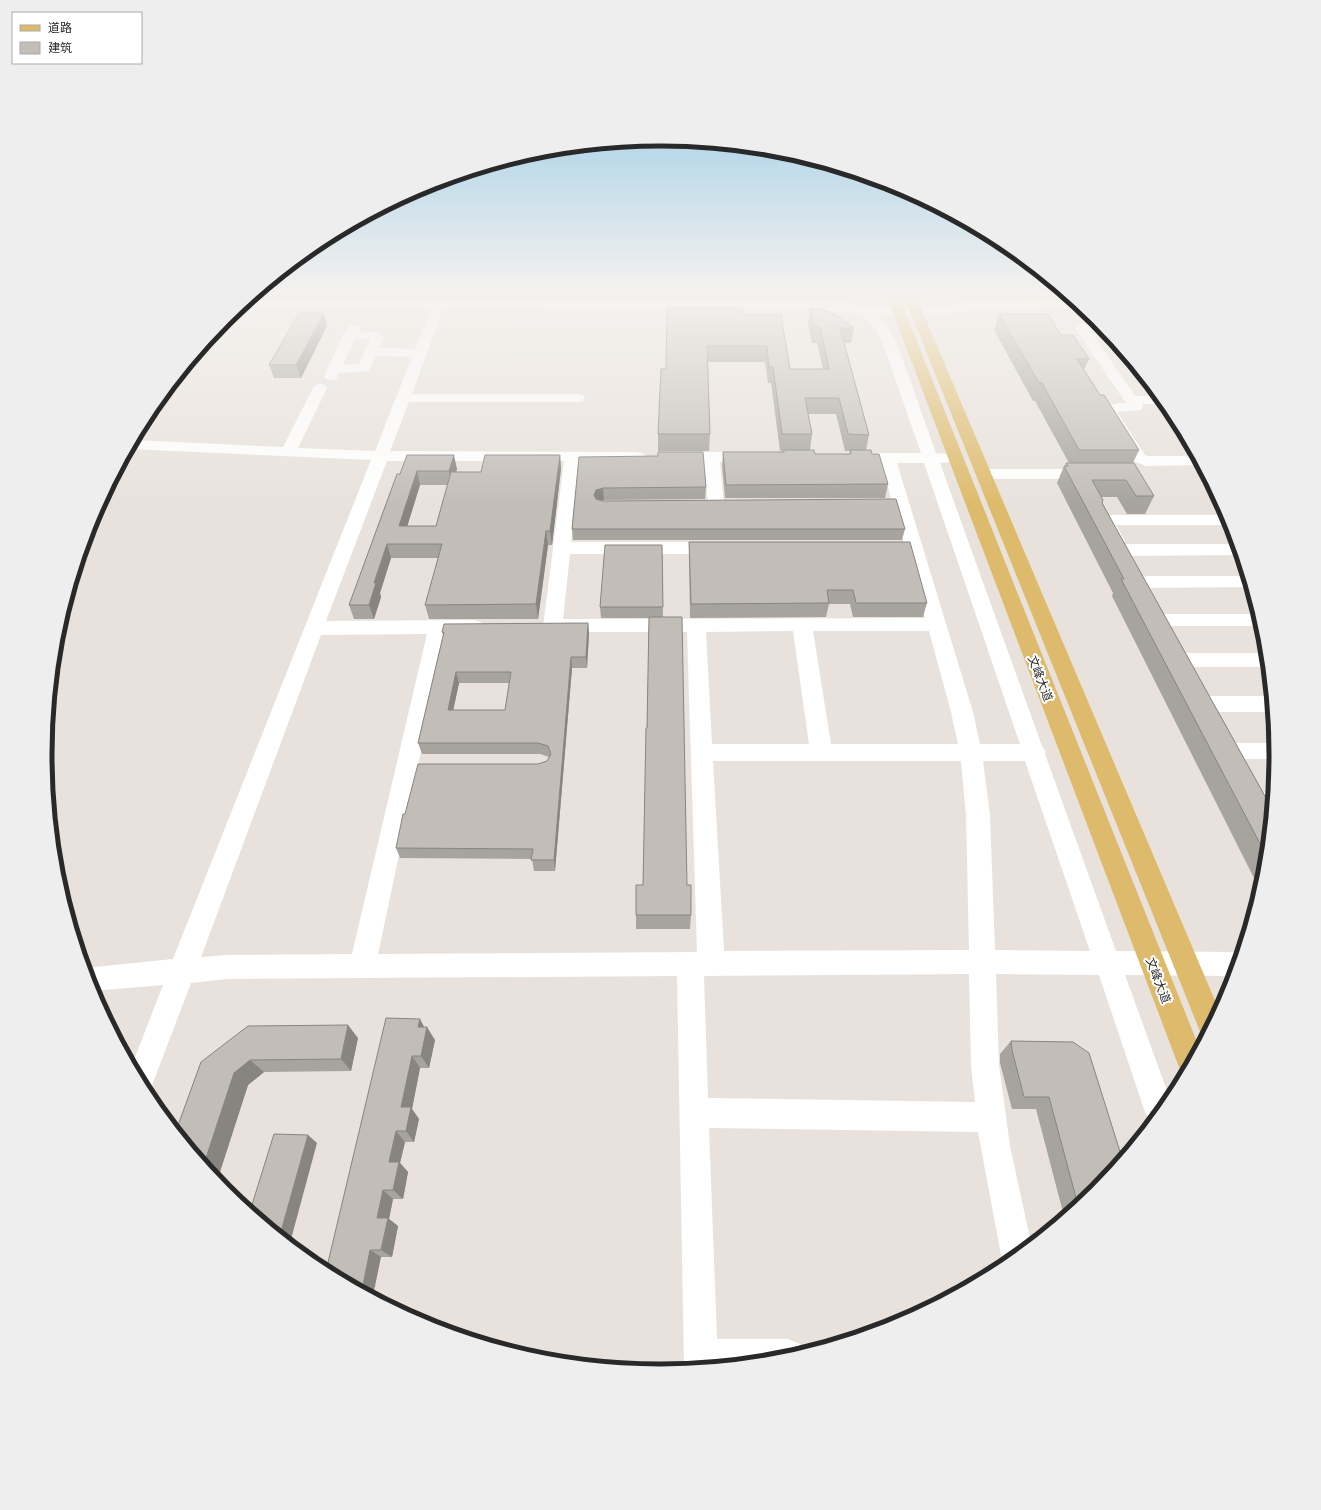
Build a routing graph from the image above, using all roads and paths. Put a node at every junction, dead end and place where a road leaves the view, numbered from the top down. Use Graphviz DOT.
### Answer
graph roads {
  1 [pos="336,364"];
  2 [pos="366,364"];
  3 [pos="416,364"];
  4 [pos="897,364"];
  5 [pos="924,364"];
  6 [pos="932,364"];
  7 [pos="1107,364"];
  8 [pos="320,388"];
  9 [pos="404,398"];
  10 [pos="578,398"];
  11 [pos="1132,400"];
  12 [pos="1154,400"];
  13 [pos="138,445"];
  14 [pos="288,452"];
  15 [pos="382,456"];
  16 [pos="572,456"];
  17 [pos="712,457"];
  18 [pos="768,457"];
  19 [pos="840,458"];
  20 [pos="888,458"];
  21 [pos="931,458"];
  22 [pos="955,458"];
  23 [pos="1192,461"];
  24 [pos="983,474"];
  25 [pos="1102,474"];
  26 [pos="1142,474"];
  27 [pos="1199,474"];
  28 [pos="717,505"];
  29 [pos="1222,520"];
  30 [pos="562,548"];
  31 [pos="734,548"];
  32 [pos="1121,550"];
  33 [pos="1234,550"];
  34 [pos="1138,582"];
  35 [pos="1243,582"];
  36 [pos="1158,620"];
  37 [pos="1253,620"];
  38 [pos="937,624"];
  39 [pos="802,625"];
  40 [pos="696,626"];
  41 [pos="438,627"];
  42 [pos="492,627"];
  43 [pos="315,628"];
  44 [pos="1174,648"];
  45 [pos="1261,659"];
  46 [pos="1197,691"];
  47 [pos="1267,703"];
  48 [pos="1222,737"];
  49 [pos="1269,749"];
  50 [pos="971,752"];
  51 [pos="1034,752"];
  52 [pos="702,753"];
  53 [pos="821,753"];
  54 [pos="408,764"];
  55 [pos="431,764"];
  56 [pos="1256,794"];
  57 [pos="983,962"];
  58 [pos="700,964"];
  59 [pos="1108,964"];
  60 [pos="1153,964"];
  61 [pos="1186,964"];
  62 [pos="1232,964"];
  63 [pos="362,966"];
  64 [pos="183,971"];
  65 [pos="94,978"];
  66 [pos="1209,1018"];
  67 [pos="1189,1056"];
  68 [pos="143,1073"];
  69 [pos="1157,1105"];
  70 [pos="694,1113"];
  71 [pos="991,1117"];
  72 [pos="1016,1249"];
  73 [pos="722,1360"];
  74 [pos="701,1361"];
  1 -- 2 [label="street"];
  3 -- 9 [label="street"];
  4 -- 21 [label="street"];
  5 -- 22 [label="main road, 文峰大道"];
  6 -- 24 [label="main road, 文峰大道"];
  7 -- 11 [label="street"];
  8 -- 14 [label="street"];
  9 -- 10 [label="street"];
  9 -- 15 [label="street"];
  11 -- 12 [label="street"];
  11 -- 23 [label="street"];
  13 -- 14 [label="street"];
  14 -- 15 [label="street"];
  15 -- 16 [label="street"];
  15 -- 43 [label="street"];
  16 -- 17 [label="street"];
  16 -- 30 [label="street"];
  17 -- 18 [label="street"];
  17 -- 28 [label="street"];
  19 -- 20 [label="street"];
  20 -- 21 [label="street"];
  20 -- 38 [label="street"];
  21 -- 22 [label="street"];
  21 -- 51 [label="street"];
  22 -- 60 [label="main road, 文峰大道"];
  24 -- 25 [label="street"];
  24 -- 61 [label="main road, 文峰大道"];
  26 -- 27 [label="street"];
  29 -- 32 [label="street"];
  30 -- 31 [label="street"];
  30 -- 40 [label="street"];
  32 -- 33 [label="street"];
  32 -- 34 [label="street"];
  34 -- 35 [label="street"];
  34 -- 36 [label="street"];
  36 -- 37 [label="street"];
  36 -- 44 [label="street"];
  38 -- 39 [label="street"];
  38 -- 50 [label="street"];
  39 -- 40 [label="street"];
  39 -- 53 [label="street"];
  40 -- 52 [label="street"];
  41 -- 42 [label="street"];
  41 -- 43 [label="street"];
  41 -- 54 [label="street"];
  43 -- 64 [label="street"];
  44 -- 45 [label="street"];
  44 -- 46 [label="street"];
  46 -- 47 [label="street"];
  46 -- 48 [label="street"];
  48 -- 49 [label="street"];
  48 -- 56 [label="street"];
  50 -- 51 [label="street"];
  50 -- 53 [label="street"];
  50 -- 57 [label="street"];
  51 -- 59 [label="street"];
  52 -- 53 [label="street"];
  52 -- 58 [label="street"];
  54 -- 55 [label="street"];
  54 -- 63 [label="street"];
  57 -- 58 [label="street"];
  57 -- 59 [label="street"];
  57 -- 71 [label="street"];
  58 -- 63 [label="street"];
  58 -- 70 [label="street"];
  59 -- 60 [label="street"];
  59 -- 69 [label="street"];
  60 -- 61 [label="street"];
  60 -- 67 [label="main road, 文峰大道"];
  61 -- 62 [label="street"];
  61 -- 66 [label="main road, 文峰大道"];
  63 -- 64 [label="street"];
  64 -- 65 [label="street"];
  64 -- 68 [label="street"];
  70 -- 71 [label="street"];
  70 -- 74 [label="street"];
  71 -- 72 [label="street"];
  73 -- 74 [label="street"];
}
